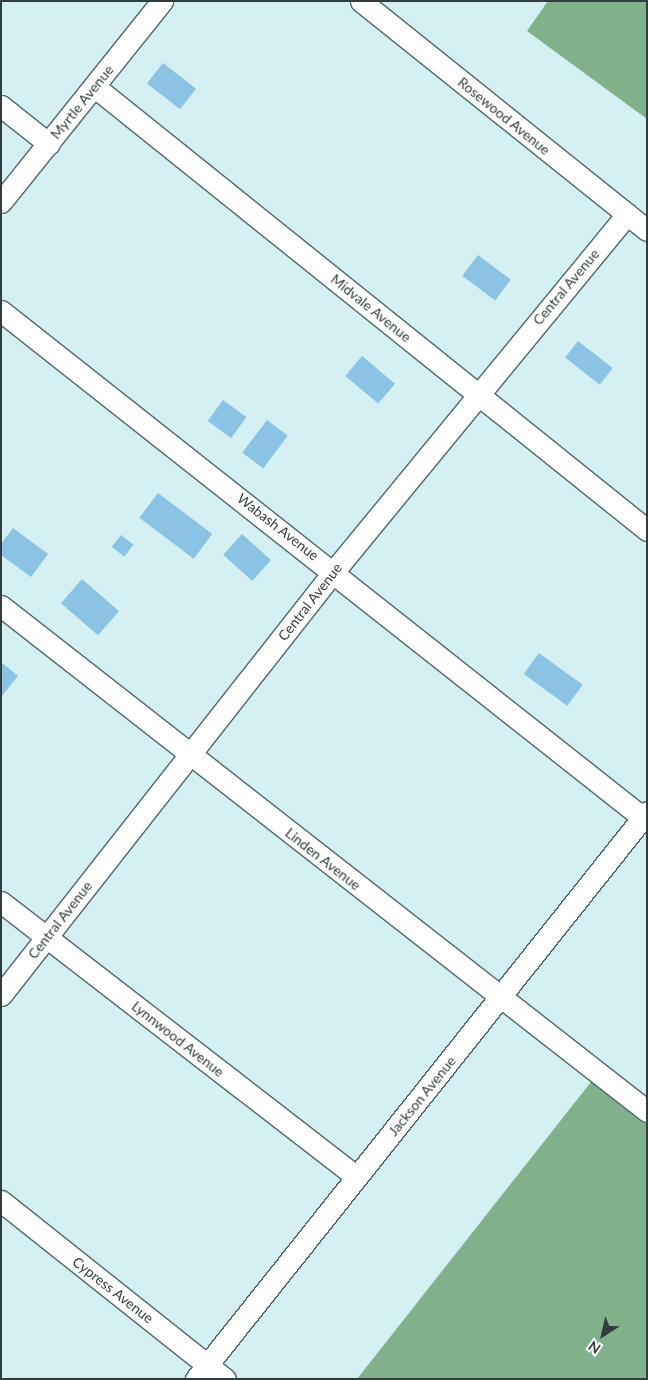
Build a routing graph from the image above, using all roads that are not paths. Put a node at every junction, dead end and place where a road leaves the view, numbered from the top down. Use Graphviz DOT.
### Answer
graph roads {
  1 [pos="162,1"];
  2 [pos="361,1"];
  3 [pos="95,87"];
  4 [pos="1,106"];
  5 [pos="49,144"];
  6 [pos="1,202"];
  7 [pos="627,214"];
  8 [pos="647,230"];
  9 [pos="1,311"];
  10 [pos="479,393"];
  11 [pos="647,530"];
  12 [pos="334,571"];
  13 [pos="1,606"];
  14 [pos="190,755"];
  15 [pos="645,817"];
  16 [pos="1,902"];
  17 [pos="46,937"];
  18 [pos="1,995"];
  19 [pos="502,998"];
  20 [pos="647,1111"];
  21 [pos="356,1176"];
  22 [pos="1,1201"];
  23 [pos="202,1372"];
  24 [pos="225,1379"];
  1 -- 3 [label="street, Myrtle Avenue"];
  2 -- 7 [label="street, Rosewood Avenue"];
  3 -- 5 [label="street, Myrtle Avenue"];
  3 -- 10 [label="street, Midvale Avenue"];
  4 -- 5 [label="street"];
  5 -- 6 [label="street, Myrtle Avenue"];
  7 -- 8 [label="street, Rosewood Avenue"];
  7 -- 10 [label="street, Central Avenue"];
  9 -- 12 [label="street, Wabash Avenue"];
  10 -- 11 [label="street, Midvale Avenue"];
  10 -- 12 [label="street, Central Avenue"];
  12 -- 14 [label="street, Central Avenue"];
  12 -- 15 [label="street, Wabash Avenue"];
  13 -- 14 [label="street, Linden Avenue"];
  14 -- 17 [label="street, Central Avenue"];
  14 -- 19 [label="street, Linden Avenue"];
  15 -- 19 [label="street, Jackson Avenue"];
  16 -- 17 [label="street, Lynnwood Avenue"];
  17 -- 18 [label="street, Central Avenue"];
  17 -- 21 [label="street, Lynnwood Avenue"];
  19 -- 20 [label="street, Linden Avenue"];
  19 -- 21 [label="street, Jackson Avenue"];
  21 -- 23 [label="street, Jackson Avenue"];
  22 -- 23 [label="street, Cypress Avenue"];
  23 -- 24 [label="street, Cypress Avenue"];
}
